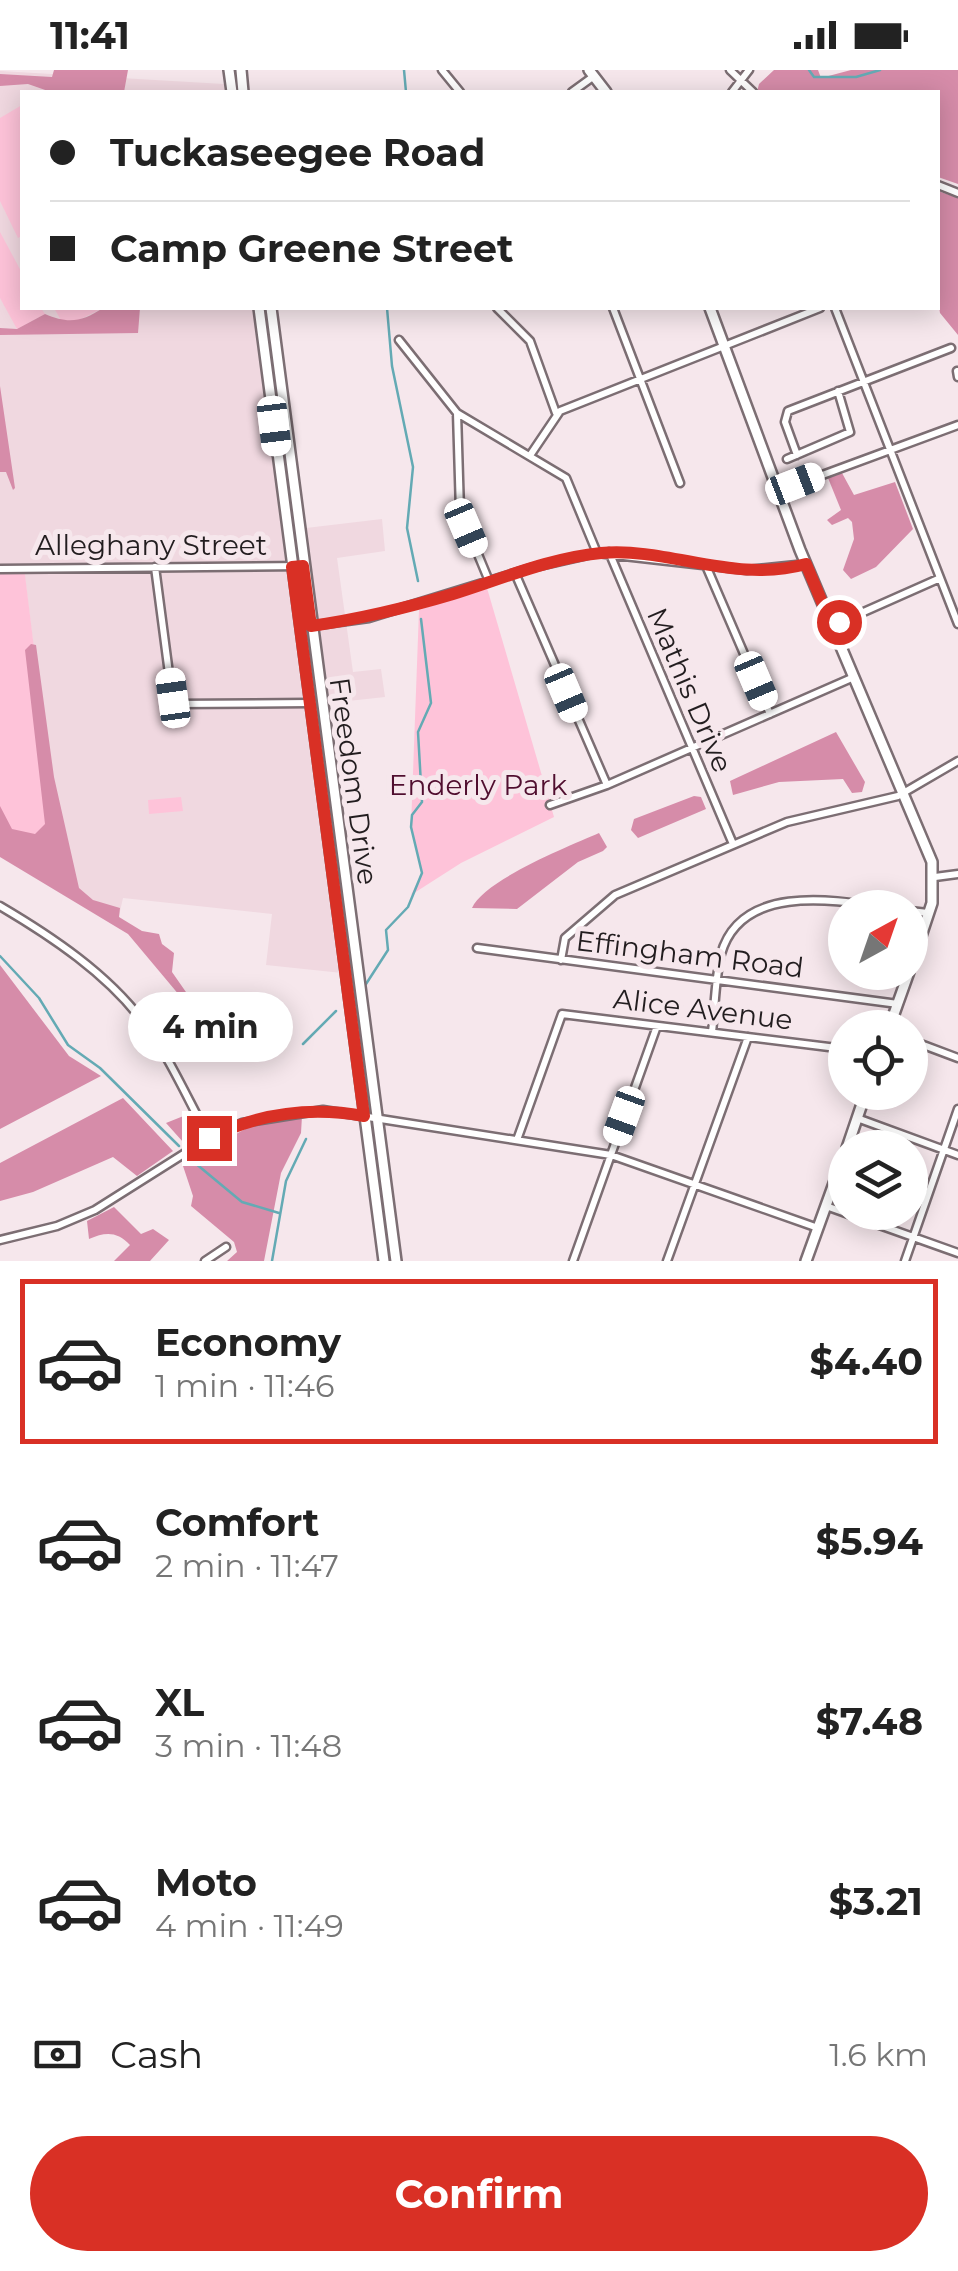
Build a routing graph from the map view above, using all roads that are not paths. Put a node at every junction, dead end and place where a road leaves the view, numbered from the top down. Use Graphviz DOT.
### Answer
graph roads {
  1 [pos="442,70"];
  2 [pos="730,70"];
  3 [pos="749,70"];
  4 [pos="741,81"];
  5 [pos="458,90"];
  6 [pos="734,90"];
  7 [pos="751,90"];
  8 [pos="260,310"];
  9 [pos="271,310"];
  10 [pos="498,310"];
  11 [pos="614,310"];
  12 [pos="711,310"];
  13 [pos="815,310"];
  14 [pos="836,310"];
  15 [pos="269,339"];
  16 [pos="399,340"];
  17 [pos="724,345"];
  18 [pos="951,348"];
  19 [pos="641,380"];
  20 [pos="862,380"];
  21 [pos="838,391"];
  22 [pos="457,413"];
  23 [pos="556,414"];
  24 [pos="958,426"];
  25 [pos="888,450"];
  26 [pos="530,454"];
  27 [pos="798,454"];
  28 [pos="787,459"];
  29 [pos="680,483"];
  30 [pos="779,490"];
  31 [pos="609,552"];
  32 [pos="598,553"];
  33 [pos="806,564"];
  34 [pos="303,566"];
  35 [pos="292,567"];
  36 [pos="0,568"];
  37 [pos="155,568"];
  38 [pos="707,568"];
  39 [pos="515,573"];
  40 [pos="938,579"];
  41 [pos="489,581"];
  42 [pos="958,624"];
  43 [pos="311,626"];
  44 [pos="832,626"];
  45 [pos="854,677"];
  46 [pos="310,703"];
  47 [pos="770,714"];
  48 [pos="692,749"];
  49 [pos="958,761"];
  50 [pos="329,762"];
  51 [pos="607,786"];
  52 [pos="904,793"];
  53 [pos="550,805"];
  54 [pos="734,844"];
  55 [pos="332,872"];
  56 [pos="958,874"];
  57 [pos="935,876"];
  58 [pos="828,901"];
  59 [pos="0,906"];
  60 [pos="349,913"];
  61 [pos="930,913"];
  62 [pos="928,919"];
  63 [pos="477,948"];
  64 [pos="562,960"];
  65 [pos="718,980"];
  66 [pos="903,990"];
  67 [pos="898,1004"];
  68 [pos="896,1010"];
  69 [pos="657,1026"];
  70 [pos="712,1032"];
  71 [pos="748,1037"];
  72 [pos="928,1047"];
  73 [pos="828,1048"];
  74 [pos="958,1058"];
  75 [pos="958,1109"];
  76 [pos="860,1110"];
  77 [pos="364,1116"];
  78 [pos="376,1118"];
  79 [pos="857,1118"];
  80 [pos="853,1130"];
  81 [pos="209,1138"];
  82 [pos="518,1140"];
  83 [pos="944,1150"];
  84 [pos="610,1154"];
  85 [pos="958,1156"];
  86 [pos="696,1184"];
  87 [pos="828,1200"];
  88 [pos="826,1206"];
  89 [pos="818,1228"];
  90 [pos="913,1237"];
  91 [pos="0,1240"];
  92 [pos="226,1247"];
  93 [pos="958,1253"];
  94 [pos="205,1261"];
  95 [pos="384,1261"];
  96 [pos="396,1261"];
  97 [pos="573,1261"];
  98 [pos="667,1261"];
  99 [pos="806,1261"];
  100 [pos="905,1261"];
  1 -- 5 [label="street"];
  2 -- 4 [label="street"];
  3 -- 4 [label="street"];
  4 -- 6 [label="street"];
  4 -- 7 [label="street"];
  8 -- 15 [label="main road, Freedom Drive"];
  9 -- 15 [label="main road, Freedom Drive"];
  10 -- 23 [label="street"];
  11 -- 19 [label="street"];
  12 -- 17 [label="main road"];
  13 -- 17 [label="street"];
  14 -- 20 [label="street"];
  15 -- 34 [label="main road, Freedom Drive"];
  15 -- 35 [label="main road, Freedom Drive"];
  16 -- 22 [label="street"];
  17 -- 19 [label="street"];
  17 -- 30 [label="main road"];
  18 -- 20 [label="street"];
  19 -- 23 [label="street"];
  19 -- 29 [label="street"];
  20 -- 21 [label="street"];
  20 -- 25 [label="street"];
  21 -- 27 [label="street"];
  21 -- 27 [label="street"];
  22 -- 26 [label="street"];
  22 -- 41 [label="street"];
  23 -- 26 [label="street"];
  24 -- 25 [label="street"];
  25 -- 30 [label="street"];
  25 -- 40 [label="street"];
  26 -- 32 [label="street"];
  27 -- 28 [label="street"];
  30 -- 33 [label="main road"];
  31 -- 32 [label="street"];
  31 -- 38 [label="street"];
  31 -- 48 [label="street, Mathis Drive"];
  32 -- 39 [label="street"];
  33 -- 38 [label="street"];
  33 -- 44 [label="main road"];
  34 -- 35 [label="street, Alleghany Street"];
  34 -- 43 [label="main road, Freedom Drive"];
  35 -- 37 [label="street, Alleghany Street"];
  35 -- 46 [label="main road, Freedom Drive"];
  36 -- 37 [label="street, Alleghany Street"];
  37 -- 46 [label="street"];
  38 -- 47 [label="street"];
  39 -- 41 [label="street"];
  39 -- 51 [label="street"];
  40 -- 42 [label="street"];
  40 -- 44 [label="street"];
  41 -- 43 [label="street"];
  43 -- 50 [label="main road, Freedom Drive"];
  44 -- 45 [label="main road"];
  45 -- 47 [label="street"];
  45 -- 52 [label="main road"];
  46 -- 50 [label="main road"];
  46 -- 55 [label="main road, Freedom Drive"];
  47 -- 48 [label="street"];
  48 -- 51 [label="street"];
  48 -- 54 [label="street, Mathis Drive"];
  49 -- 52 [label="street"];
  50 -- 60 [label="main road, Freedom Drive"];
  51 -- 53 [label="street"];
  52 -- 54 [label="street"];
  52 -- 57 [label="main road"];
  54 -- 64 [label="street"];
  55 -- 60 [label="main road"];
  55 -- 77 [label="main road, Freedom Drive"];
  56 -- 57 [label="street"];
  57 -- 61 [label="main road"];
  58 -- 65 [label="street"];
  59 -- 81 [label="street"];
  60 -- 78 [label="main road, Freedom Drive"];
  61 -- 62 [label="main road"];
  63 -- 64 [label="street, Effingham Road"];
  64 -- 65 [label="street, Effingham Road"];
  65 -- 67 [label="street, Effingham Road"];
  65 -- 70 [label="street"];
  66 -- 67 [label="main road"];
  67 -- 68 [label="main road"];
  69 -- 70 [label="street, Alice Avenue"];
  69 -- 82 [label="street, Alice Avenue"];
  69 -- 84 [label="street"];
  70 -- 71 [label="street, Alice Avenue"];
  71 -- 73 [label="street, Alice Avenue"];
  71 -- 86 [label="street"];
  72 -- 74 [label="street"];
  75 -- 83 [label="street"];
  76 -- 79 [label="main road"];
  77 -- 78 [label="street"];
  77 -- 81 [label="street"];
  77 -- 95 [label="main road, Freedom Drive"];
  78 -- 82 [label="street"];
  78 -- 96 [label="main road, Freedom Drive"];
  79 -- 80 [label="main road"];
  79 -- 83 [label="street"];
  81 -- 91 [label="street"];
  82 -- 84 [label="street"];
  83 -- 85 [label="street"];
  83 -- 90 [label="street"];
  84 -- 86 [label="street"];
  84 -- 97 [label="street"];
  86 -- 89 [label="street"];
  86 -- 98 [label="street"];
  87 -- 88 [label="main road"];
  88 -- 89 [label="main road"];
  88 -- 90 [label="street"];
  89 -- 99 [label="main road"];
  90 -- 93 [label="street"];
  90 -- 100 [label="street"];
  92 -- 94 [label="street"];
}
